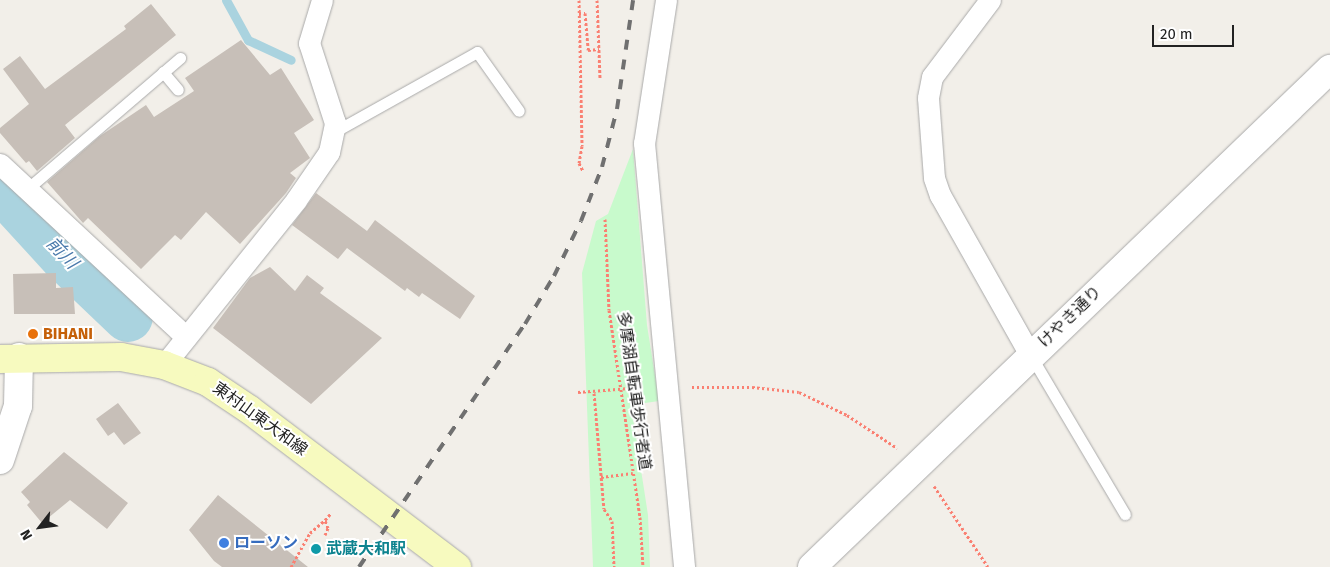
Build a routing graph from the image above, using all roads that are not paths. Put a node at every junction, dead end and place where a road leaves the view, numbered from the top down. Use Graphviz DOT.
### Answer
graph roads {
  1 [pos="322,0"];
  2 [pos="666,0"];
  3 [pos="989,0"];
  4 [pos="180,58"];
  5 [pos="1330,69"];
  6 [pos="163,72"];
  7 [pos="178,90"];
  8 [pos="519,111"];
  9 [pos="334,132"];
  10 [pos="0,164"];
  11 [pos="26,190"];
  12 [pos="186,337"];
  13 [pos="1030,354"];
  14 [pos="10,358"];
  15 [pos="164,365"];
  16 [pos="0,460"];
  17 [pos="1126,514"];
  18 [pos="457,567"];
  19 [pos="684,567"];
  20 [pos="812,567"];
  1 -- 9 [label="street"];
  2 -- 19 [label="street"];
  3 -- 13 [label="street"];
  4 -- 6 [label="lane"];
  5 -- 13 [label="street, けやき通り"];
  6 -- 7 [label="lane"];
  6 -- 11 [label="lane"];
  8 -- 9 [label="lane"];
  9 -- 12 [label="street"];
  10 -- 11 [label="street"];
  11 -- 12 [label="street"];
  12 -- 15 [label="street"];
  13 -- 17 [label="lane"];
  13 -- 20 [label="street, けやき通り"];
  14 -- 15 [label="main road, 東村山東大和線"];
  14 -- 16 [label="street"];
  15 -- 18 [label="main road, 東村山東大和線"];
}
